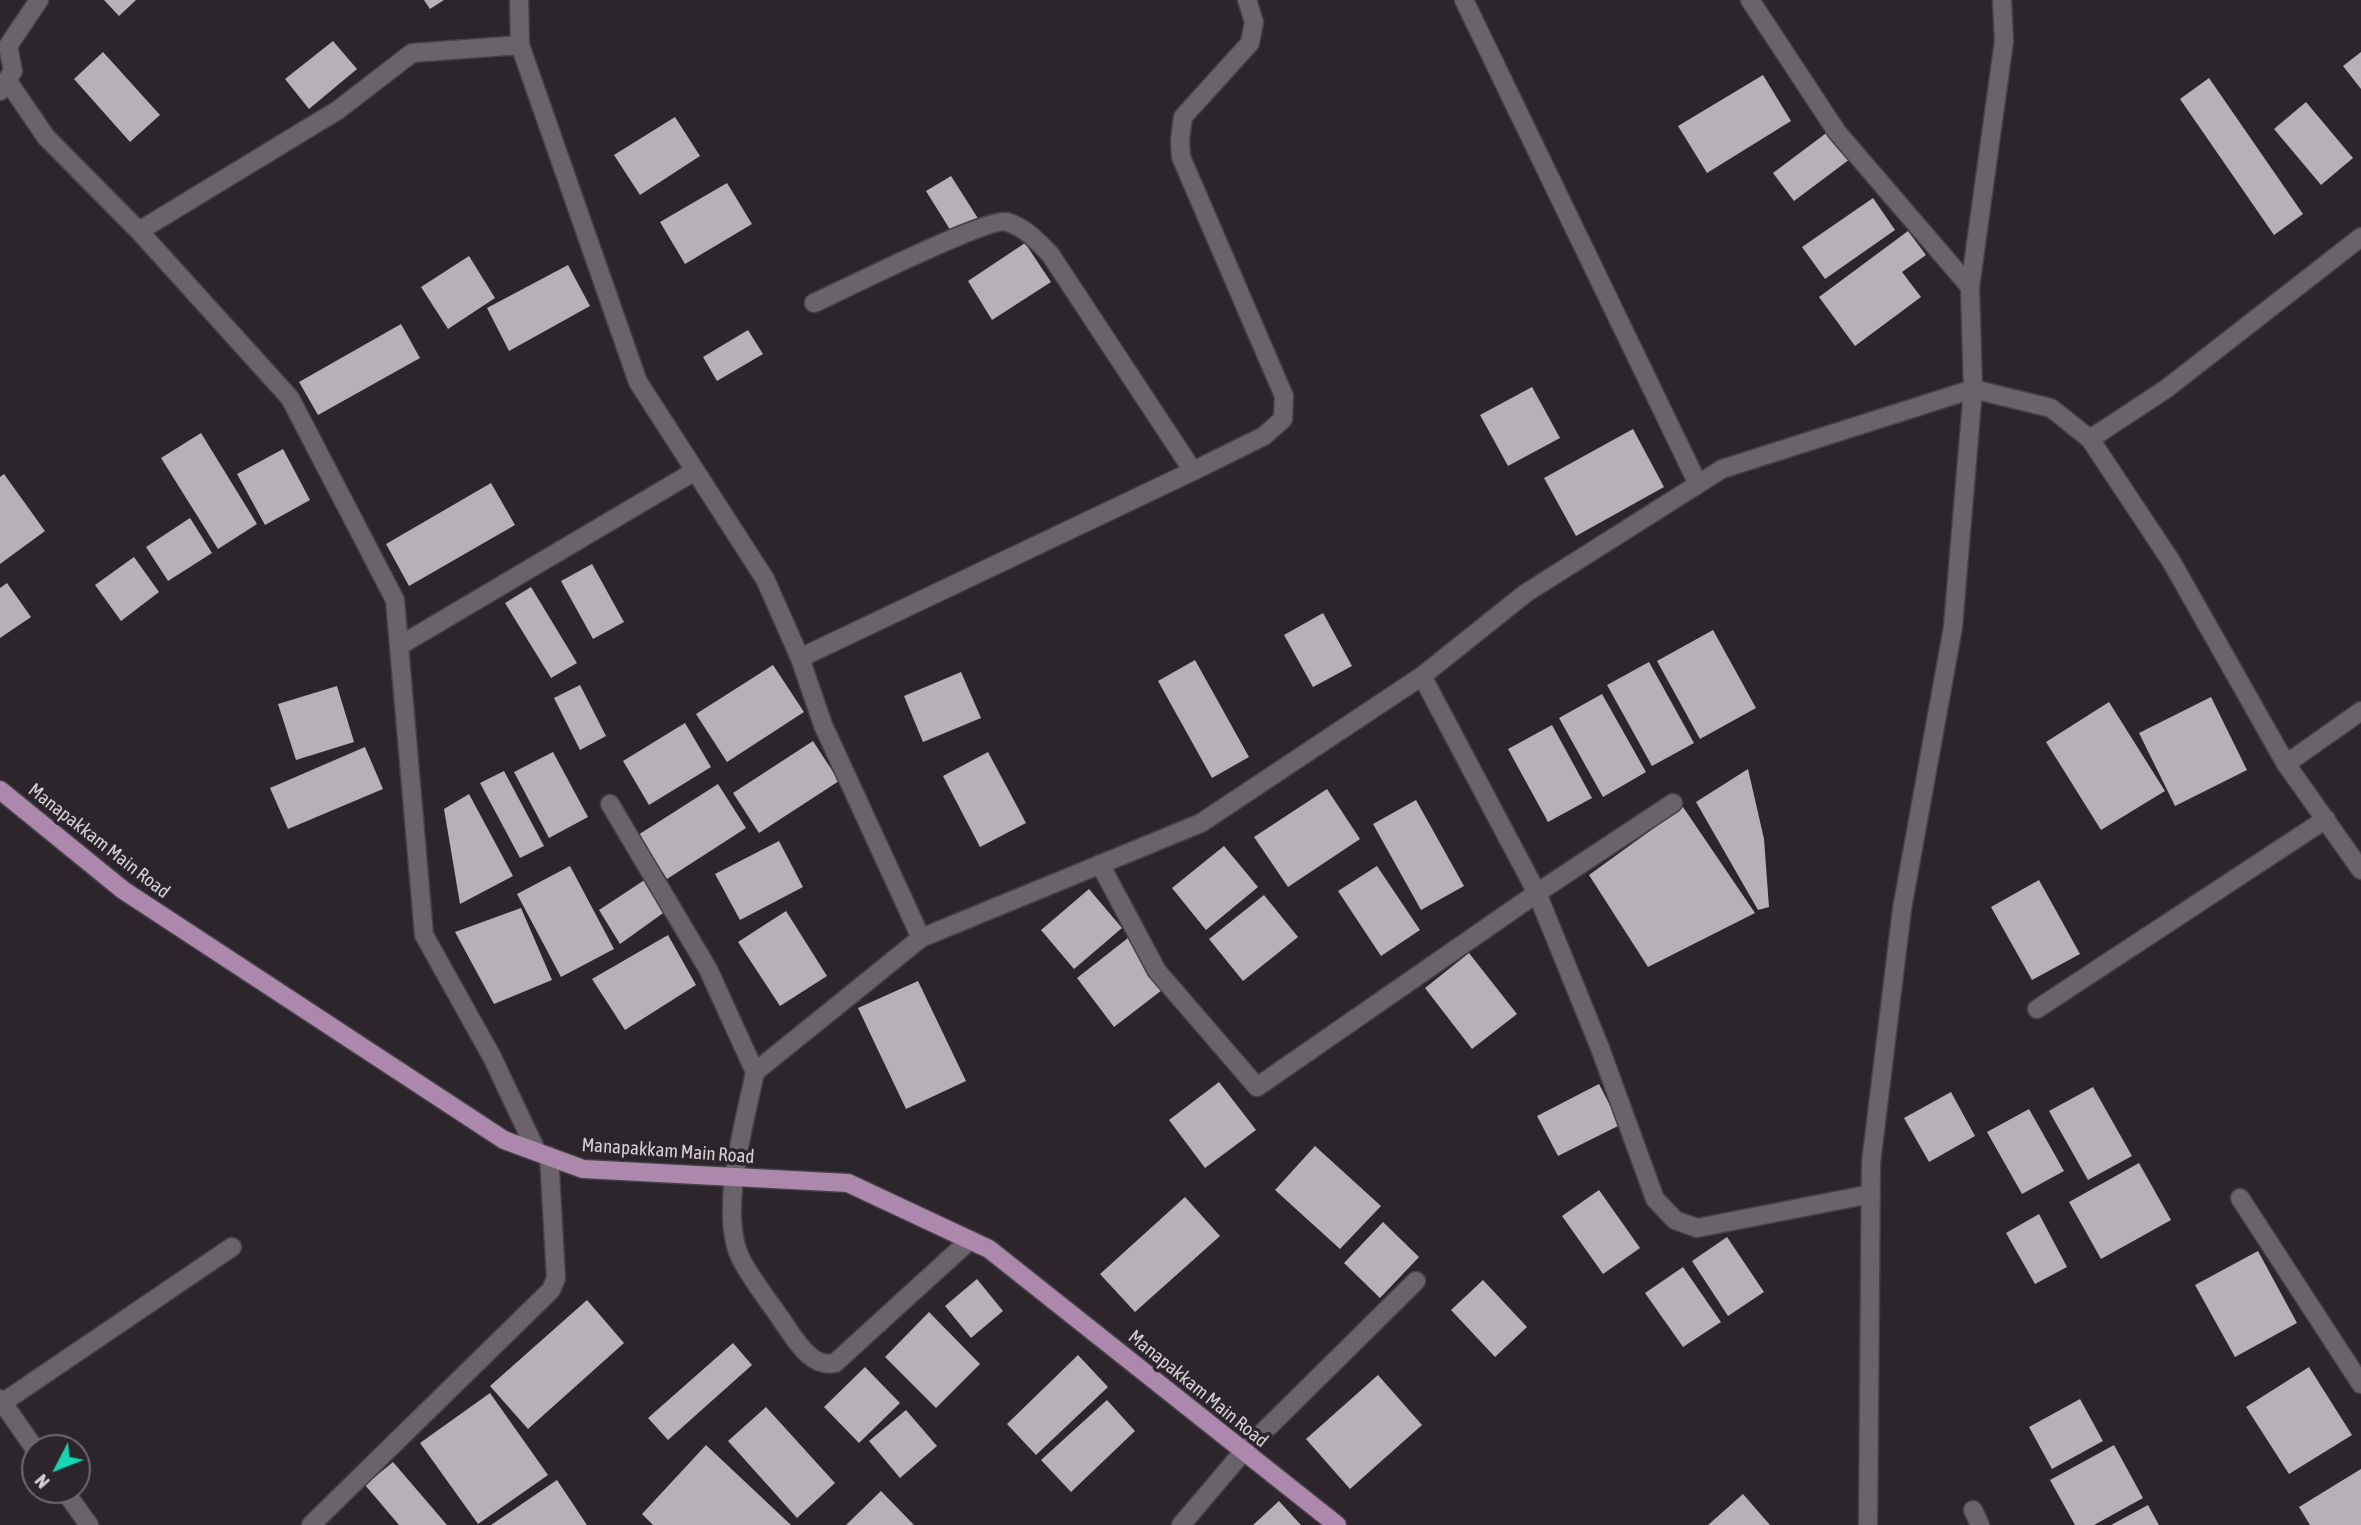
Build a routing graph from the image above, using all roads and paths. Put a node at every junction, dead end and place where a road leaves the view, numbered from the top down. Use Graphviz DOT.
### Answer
graph roads {
  1 [pos="39,0"];
  2 [pos="519,0"];
  3 [pos="1247,0"];
  4 [pos="1464,0"];
  5 [pos="1750,0"];
  6 [pos="2002,0"];
  7 [pos="520,45"];
  8 [pos="4,85"];
  9 [pos="139,231"];
  10 [pos="2361,237"];
  11 [pos="1970,287"];
  12 [pos="814,303"];
  13 [pos="1973,389"];
  14 [pos="2090,439"];
  15 [pos="695,471"];
  16 [pos="1193,471"];
  17 [pos="1698,484"];
  18 [pos="399,646"];
  19 [pos="800,658"];
  20 [pos="1422,677"];
  21 [pos="2361,711"];
  22 [pos="2286,764"];
  23 [pos="0,790"];
  24 [pos="1673,803"];
  25 [pos="610,804"];
  26 [pos="2326,819"];
  27 [pos="1100,864"];
  28 [pos="2361,870"];
  29 [pos="1537,893"];
  30 [pos="921,938"];
  31 [pos="2037,1009"];
  32 [pos="755,1072"];
  33 [pos="543,1154"];
  34 [pos="734,1178"];
  35 [pos="1871,1194"];
  36 [pos="2240,1198"];
  37 [pos="970,1240"];
  38 [pos="232,1247"];
  39 [pos="1416,1282"];
  40 [pos="2361,1384"];
  41 [pos="1,1401"];
  42 [pos="24,1434"];
  43 [pos="1243,1452"];
  44 [pos="74,1504"];
  45 [pos="89,1525"];
  46 [pos="311,1525"];
  47 [pos="1181,1525"];
  48 [pos="1336,1525"];
  49 [pos="1868,1525"];
  1 -- 8 [label="street"];
  2 -- 7 [label="street"];
  3 -- 16 [label="street"];
  4 -- 17 [label="street"];
  5 -- 11 [label="street"];
  6 -- 11 [label="street"];
  7 -- 9 [label="street"];
  7 -- 15 [label="street"];
  8 -- 9 [label="street"];
  9 -- 18 [label="street"];
  10 -- 14 [label="street"];
  11 -- 13 [label="street"];
  12 -- 16 [label="street"];
  13 -- 14 [label="street"];
  13 -- 17 [label="street"];
  13 -- 35 [label="street"];
  14 -- 22 [label="street"];
  15 -- 18 [label="street"];
  15 -- 19 [label="street"];
  16 -- 19 [label="street"];
  17 -- 20 [label="street"];
  18 -- 33 [label="street"];
  19 -- 30 [label="street"];
  20 -- 27 [label="street"];
  20 -- 29 [label="street"];
  21 -- 22 [label="street"];
  22 -- 26 [label="street"];
  23 -- 33 [label="main road, Manapakkam Main Road"];
  24 -- 29 [label="street"];
  25 -- 32 [label="street"];
  26 -- 28 [label="street"];
  26 -- 31 [label="street"];
  27 -- 29 [label="street"];
  27 -- 30 [label="street"];
  29 -- 35 [label="street"];
  30 -- 32 [label="street"];
  32 -- 34 [label="street"];
  33 -- 34 [label="main road, Manapakkam Main Road"];
  33 -- 46 [label="street"];
  34 -- 37 [label="main road, Manapakkam Main Road"];
  34 -- 37 [label="street"];
  35 -- 49 [label="street"];
  36 -- 40 [label="street"];
  37 -- 43 [label="main road, Manapakkam Main Road"];
  38 -- 41 [label="street"];
  39 -- 43 [label="street"];
  41 -- 42 [label="street"];
  43 -- 47 [label="street"];
  43 -- 48 [label="main road, Manapakkam Main Road"];
  44 -- 45 [label="street"];
}
